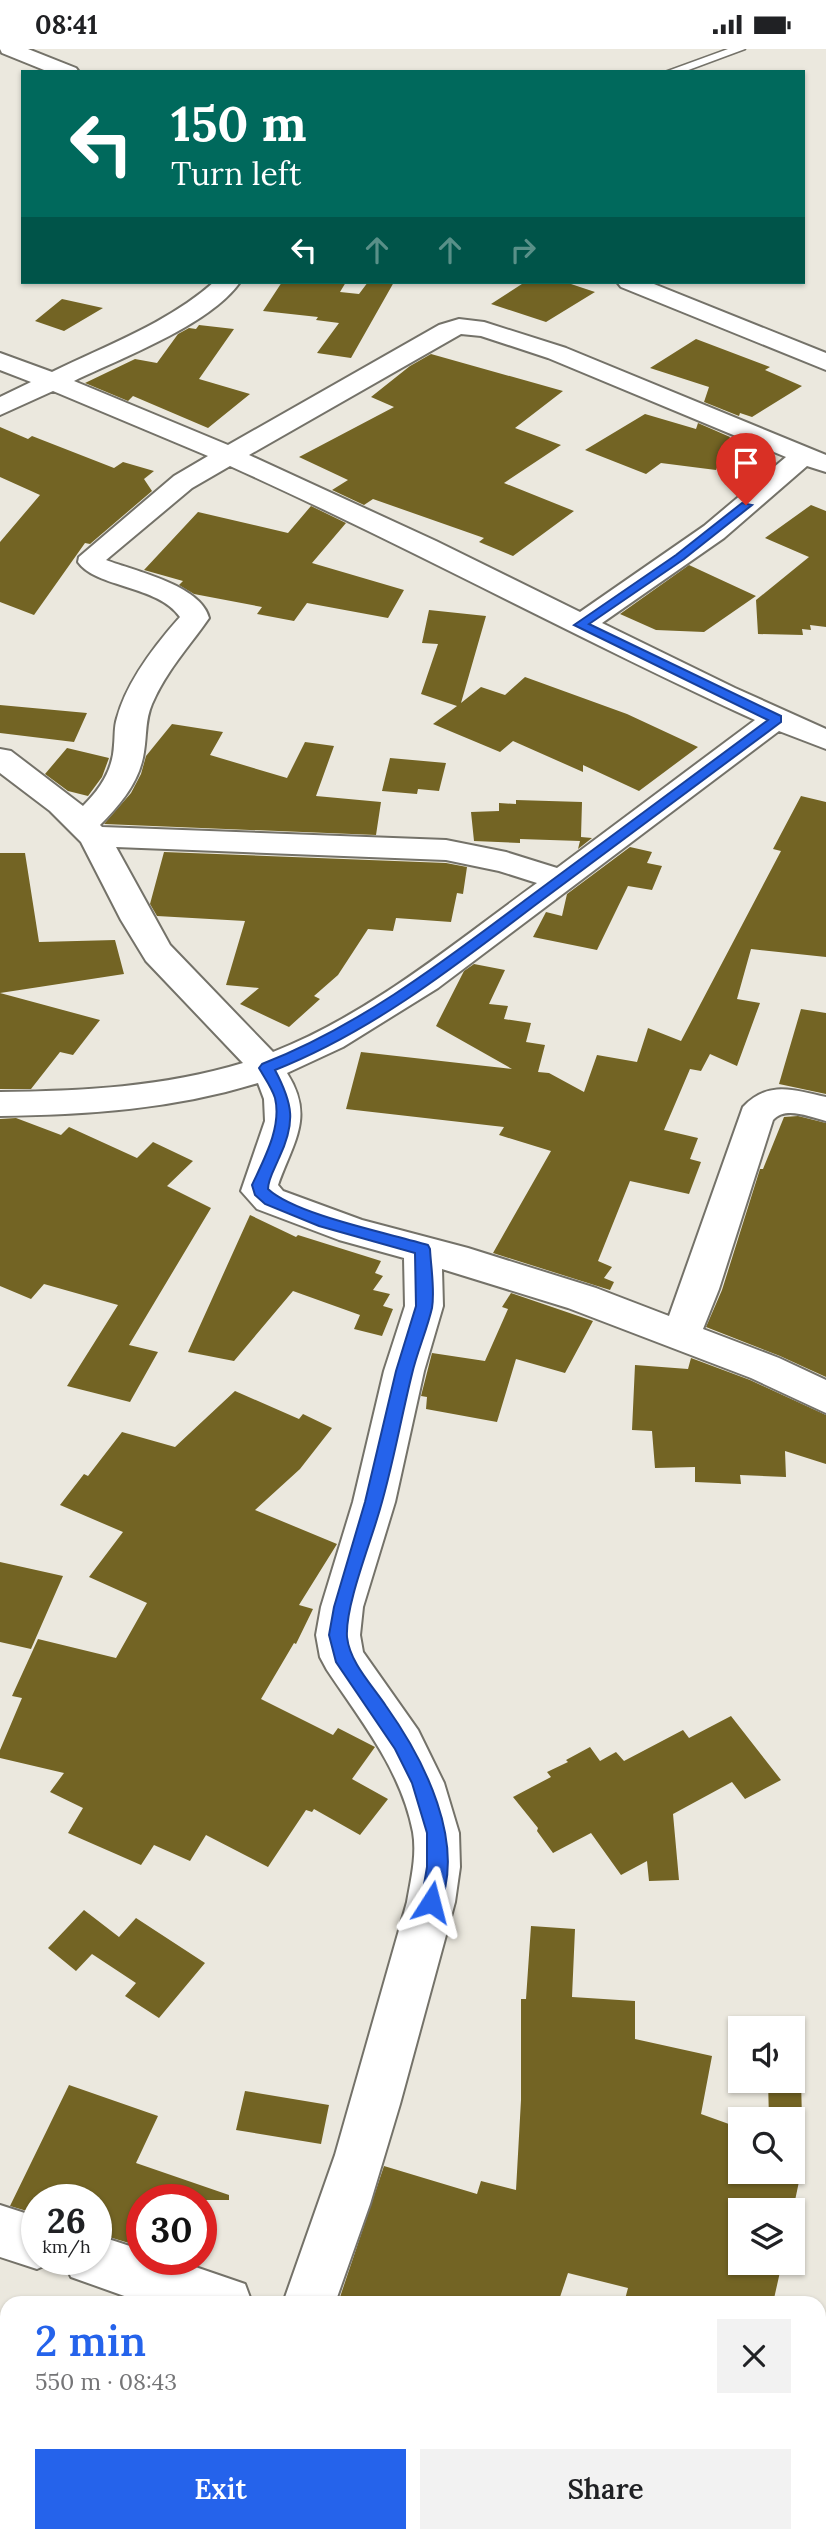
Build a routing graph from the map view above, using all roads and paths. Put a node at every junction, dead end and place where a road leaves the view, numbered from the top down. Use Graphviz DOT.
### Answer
graph roads {
  1 [pos="9,49"];
  2 [pos="739,49"];
  3 [pos="64,70"];
  4 [pos="677,70"];
  5 [pos="226,284"];
  6 [pos="634,284"];
  7 [pos="0,361"];
  8 [pos="826,362"];
  9 [pos="55,382"];
  10 [pos="0,407"];
  11 [pos="230,457"];
  12 [pos="815,459"];
  13 [pos="580,625"];
  14 [pos="776,719"];
  15 [pos="826,740"];
  16 [pos="0,758"];
  17 [pos="88,830"];
  18 [pos="562,880"];
  19 [pos="267,1068"];
  20 [pos="0,1104"];
  21 [pos="826,1109"];
  22 [pos="423,1249"];
  23 [pos="681,1334"];
  24 [pos="826,1398"];
  25 [pos="0,2231"];
  26 [pos="21,2238"];
  27 [pos="112,2266"];
  28 [pos="204,2296"];
  29 [pos="312,2296"];
  1 -- 3 [label="street"];
  2 -- 4 [label="lane"];
  5 -- 9 [label="street"];
  6 -- 8 [label="street"];
  7 -- 9 [label="street"];
  9 -- 10 [label="street"];
  9 -- 11 [label="street"];
  11 -- 12 [label="street"];
  11 -- 13 [label="street"];
  11 -- 17 [label="street"];
  12 -- 13 [label="street"];
  13 -- 14 [label="street"];
  14 -- 15 [label="street"];
  14 -- 18 [label="street"];
  16 -- 17 [label="street"];
  17 -- 18 [label="street"];
  17 -- 19 [label="street"];
  18 -- 19 [label="street"];
  19 -- 20 [label="street"];
  19 -- 22 [label="street"];
  21 -- 23 [label="street"];
  22 -- 23 [label="street"];
  22 -- 29 [label="street"];
  23 -- 24 [label="street"];
  25 -- 26 [label="street"];
  27 -- 28 [label="street"];
}
